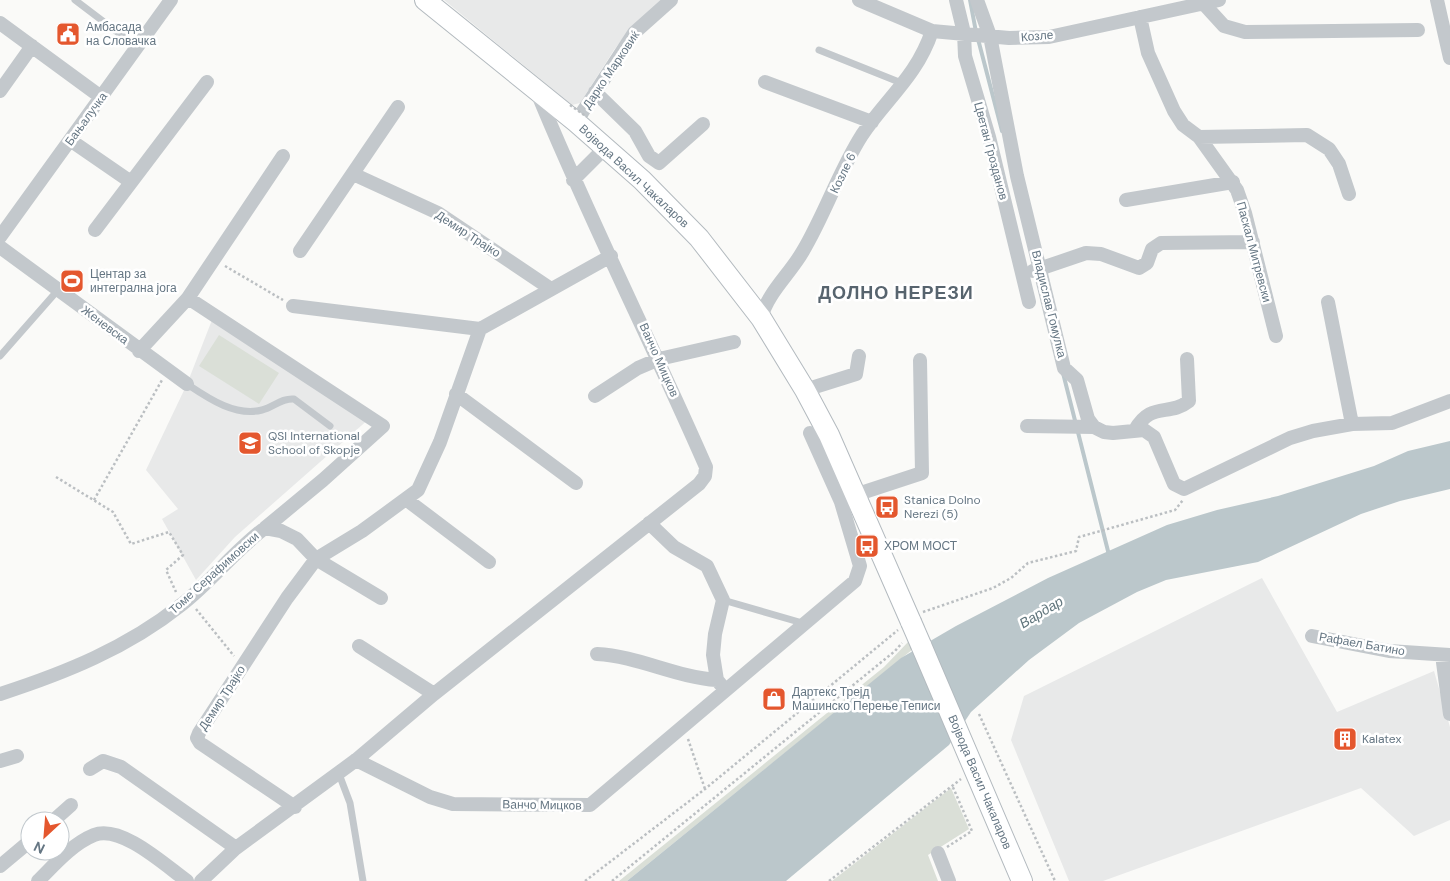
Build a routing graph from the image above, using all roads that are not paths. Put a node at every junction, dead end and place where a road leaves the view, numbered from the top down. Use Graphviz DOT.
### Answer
graph roads {
  1 [pos="75,0"];
  2 [pos="171,0"];
  3 [pos="425,0"];
  4 [pos="671,0"];
  5 [pos="859,0"];
  6 [pos="956,0"];
  7 [pos="976,0"];
  8 [pos="1219,0"];
  9 [pos="1437,0"];
  10 [pos="1203,3"];
  11 [pos="1176,4"];
  12 [pos="1140,17"];
  13 [pos="0,22"];
  14 [pos="1418,30"];
  15 [pos="932,32"];
  16 [pos="964,33"];
  17 [pos="990,36"];
  18 [pos="32,46"];
  19 [pos="137,47"];
  20 [pos="819,50"];
  21 [pos="1450,58"];
  22 [pos="207,82"];
  23 [pos="765,82"];
  24 [pos="905,84"];
  25 [pos="536,89"];
  26 [pos="0,91"];
  27 [pos="595,92"];
  28 [pos="101,97"];
  29 [pos="398,107"];
  30 [pos="578,115"];
  31 [pos="872,122"];
  32 [pos="703,124"];
  33 [pos="1009,132"];
  34 [pos="989,137"];
  35 [pos="1199,137"];
  36 [pos="70,140"];
  37 [pos="605,148"];
  38 [pos="283,156"];
  39 [pos="353,174"];
  40 [pos="573,180"];
  41 [pos="131,182"];
  42 [pos="1233,182"];
  43 [pos="1349,194"];
  44 [pos="1126,200"];
  45 [pos="95,230"];
  46 [pos="0,237"];
  47 [pos="1253,242"];
  48 [pos="0,247"];
  49 [pos="300,251"];
  50 [pos="611,256"];
  51 [pos="1041,269"];
  52 [pos="1022,274"];
  53 [pos="551,289"];
  54 [pos="58,290"];
  55 [pos="188,298"];
  56 [pos="1029,302"];
  57 [pos="1328,302"];
  58 [pos="293,306"];
  59 [pos="761,318"];
  60 [pos="480,329"];
  61 [pos="1276,336"];
  62 [pos="734,342"];
  63 [pos="139,351"];
  64 [pos="0,356"];
  65 [pos="859,356"];
  66 [pos="659,359"];
  67 [pos="1187,359"];
  68 [pos="920,360"];
  69 [pos="187,384"];
  70 [pos="805,390"];
  71 [pos="456,394"];
  72 [pos="595,396"];
  73 [pos="1450,401"];
  74 [pos="1352,424"];
  75 [pos="330,426"];
  76 [pos="1027,426"];
  77 [pos="1081,427"];
  78 [pos="1135,430"];
  79 [pos="810,434"];
  80 [pos="576,483"];
  81 [pos="855,495"];
  82 [pos="407,500"];
  83 [pos="649,523"];
  84 [pos="264,528"];
  85 [pos="316,559"];
  86 [pos="489,562"];
  87 [pos="381,598"];
  88 [pos="723,600"];
  89 [pos="806,624"];
  90 [pos="1312,636"];
  91 [pos="359,646"];
  92 [pos="597,654"];
  93 [pos="1446,655"];
  94 [pos="721,685"];
  95 [pos="0,694"];
  96 [pos="434,694"];
  97 [pos="1450,714"];
  98 [pos="16,756"];
  99 [pos="356,760"];
  100 [pos="0,761"];
  101 [pos="90,769"];
  102 [pos="338,774"];
  103 [pos="71,805"];
  104 [pos="294,807"];
  105 [pos="64,811"];
  106 [pos="236,848"];
  107 [pos="20,849"];
  108 [pos="938,853"];
  109 [pos="0,866"];
  110 [pos="38,881"];
  111 [pos="187,881"];
  112 [pos="202,881"];
  113 [pos="363,881"];
  114 [pos="949,881"];
  115 [pos="1022,881"];
  1 -- 19 [label="lane"];
  2 -- 19 [label="street, Бањалучка"];
  3 -- 25 [label="street, Војвода Васил Чакаларов"];
  4 -- 27 [label="street, Дарко Марковиќ"];
  5 -- 15 [label="street, Козле"];
  6 -- 16 [label="street, Цветан Грозданов"];
  7 -- 17 [label="street, Владислав Гомулка"];
  8 -- 10 [label="street, Козле"];
  9 -- 21 [label="street"];
  10 -- 11 [label="street, Козле"];
  10 -- 14 [label="street"];
  11 -- 12 [label="street, Козле"];
  12 -- 17 [label="street, Козле"];
  12 -- 35 [label="street, Паскал Митревски"];
  13 -- 18 [label="street"];
  15 -- 16 [label="street, Козле"];
  15 -- 24 [label="street, Козле 6"];
  16 -- 17 [label="street, Козле"];
  16 -- 34 [label="street, Цветан Грозданов"];
  17 -- 33 [label="street, Владислав Гомулка"];
  18 -- 26 [label="street"];
  18 -- 28 [label="street"];
  19 -- 28 [label="street, Бањалучка"];
  20 -- 24 [label="lane"];
  22 -- 41 [label="street"];
  23 -- 31 [label="street"];
  24 -- 31 [label="street, Козле 6"];
  25 -- 30 [label="street, Војвода Васил Чакаларов"];
  25 -- 40 [label="street, Ванчо Мицков"];
  27 -- 30 [label="street, Дарко Марковиќ"];
  27 -- 32 [label="street"];
  28 -- 36 [label="street, Бањалучка"];
  29 -- 39 [label="street"];
  30 -- 37 [label="street, Војвода Васил Чакаларов"];
  31 -- 59 [label="street, Козле 6"];
  33 -- 34 [label="street"];
  33 -- 51 [label="street, Владислав Гомулка"];
  34 -- 52 [label="street, Цветан Грозданов"];
  35 -- 42 [label="street, Паскал Митревски"];
  35 -- 43 [label="street"];
  36 -- 41 [label="street"];
  36 -- 46 [label="street, Бањалучка"];
  37 -- 40 [label="street"];
  37 -- 59 [label="street, Војвода Васил Чакаларов"];
  38 -- 55 [label="street"];
  39 -- 49 [label="street"];
  39 -- 53 [label="street, Демир Трајко"];
  40 -- 50 [label="street, Ванчо Мицков"];
  41 -- 45 [label="street"];
  42 -- 44 [label="street"];
  42 -- 47 [label="street, Паскал Митревски"];
  47 -- 51 [label="street"];
  47 -- 61 [label="street, Паскал Митревски"];
  48 -- 54 [label="street, Женевска"];
  50 -- 53 [label="street"];
  50 -- 66 [label="street, Ванчо Мицков"];
  51 -- 52 [label="street"];
  51 -- 77 [label="street, Владислав Гомулка"];
  52 -- 56 [label="street, Цветан Грозданов"];
  53 -- 60 [label="street"];
  54 -- 63 [label="street, Женевска"];
  54 -- 64 [label="lane"];
  55 -- 63 [label="street"];
  55 -- 84 [label="street, Томе Серафимовски"];
  57 -- 74 [label="street"];
  58 -- 60 [label="street"];
  59 -- 70 [label="street, Војвода Васил Чакаларов"];
  60 -- 71 [label="street, Демир Трајко"];
  62 -- 66 [label="street"];
  63 -- 69 [label="street, Женевска"];
  65 -- 70 [label="street"];
  66 -- 72 [label="street"];
  66 -- 83 [label="street, Ванчо Мицков"];
  67 -- 78 [label="street"];
  68 -- 81 [label="street"];
  69 -- 75 [label="lane"];
  70 -- 81 [label="street, Војвода Васил Чакаларов"];
  71 -- 80 [label="street"];
  71 -- 82 [label="street, Демир Трајко"];
  73 -- 74 [label="street"];
  74 -- 78 [label="street"];
  76 -- 77 [label="street"];
  77 -- 78 [label="street"];
  79 -- 89 [label="street, Ванчо Мицков"];
  81 -- 115 [label="street, Војвода Васил Чакаларов, bridge"];
  82 -- 85 [label="street, Демир Трајко"];
  82 -- 86 [label="street"];
  83 -- 88 [label="street"];
  83 -- 96 [label="street, Ванчо Мицков"];
  84 -- 85 [label="street, Томе Серафимовски"];
  84 -- 95 [label="street, Томе Серафимовски"];
  85 -- 87 [label="street"];
  85 -- 104 [label="street, Демир Трајко"];
  88 -- 89 [label="lane"];
  88 -- 94 [label="street"];
  89 -- 94 [label="street, Ванчо Мицков"];
  90 -- 93 [label="street, Рафаел Батино"];
  91 -- 96 [label="street"];
  92 -- 94 [label="street"];
  93 -- 97 [label="street, Рафаел Батино"];
  94 -- 99 [label="street, Ванчо Мицков"];
  96 -- 99 [label="street, Ванчо Мицков"];
  98 -- 100 [label="street"];
  99 -- 102 [label="street, Ванчо Мицков"];
  101 -- 106 [label="street"];
  102 -- 104 [label="street, Ванчо Мицков"];
  102 -- 113 [label="lane"];
  103 -- 105 [label="street"];
  104 -- 106 [label="street, Ванчо Мицков"];
  106 -- 112 [label="street, Ванчо Мицков"];
  107 -- 109 [label="street"];
  108 -- 114 [label="street"];
  110 -- 111 [label="street"];
}
